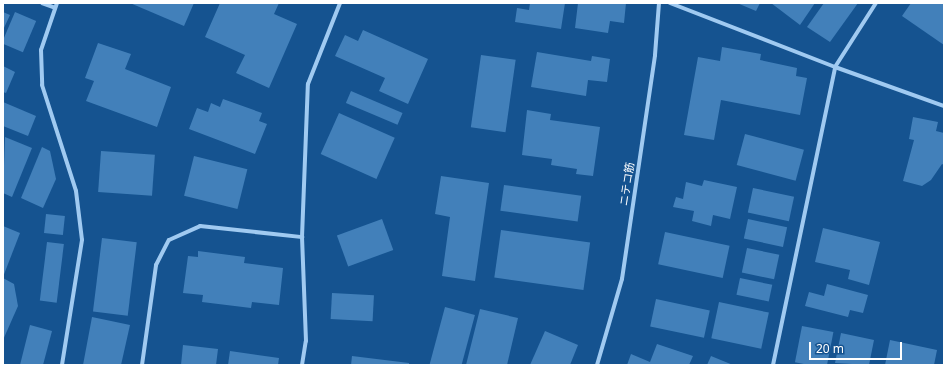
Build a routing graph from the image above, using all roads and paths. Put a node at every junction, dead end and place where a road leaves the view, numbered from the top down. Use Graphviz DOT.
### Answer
graph roads {
  1 [pos="42,3"];
  2 [pos="57,3"];
  3 [pos="340,3"];
  4 [pos="659,3"];
  5 [pos="670,3"];
  6 [pos="876,3"];
  7 [pos="53,8"];
  8 [pos="834,67"];
  9 [pos="944,106"];
  10 [pos="302,237"];
  11 [pos="62,365"];
  12 [pos="142,365"];
  13 [pos="302,365"];
  14 [pos="597,365"];
  15 [pos="773,365"];
  1 -- 7 [label="street"];
  2 -- 7 [label="street"];
  3 -- 10 [label="street"];
  4 -- 14 [label="street, ニテコ筋"];
  5 -- 8 [label="street"];
  6 -- 8 [label="street"];
  7 -- 11 [label="street"];
  8 -- 9 [label="street"];
  8 -- 15 [label="street"];
  10 -- 12 [label="street"];
  10 -- 13 [label="street"];
}
